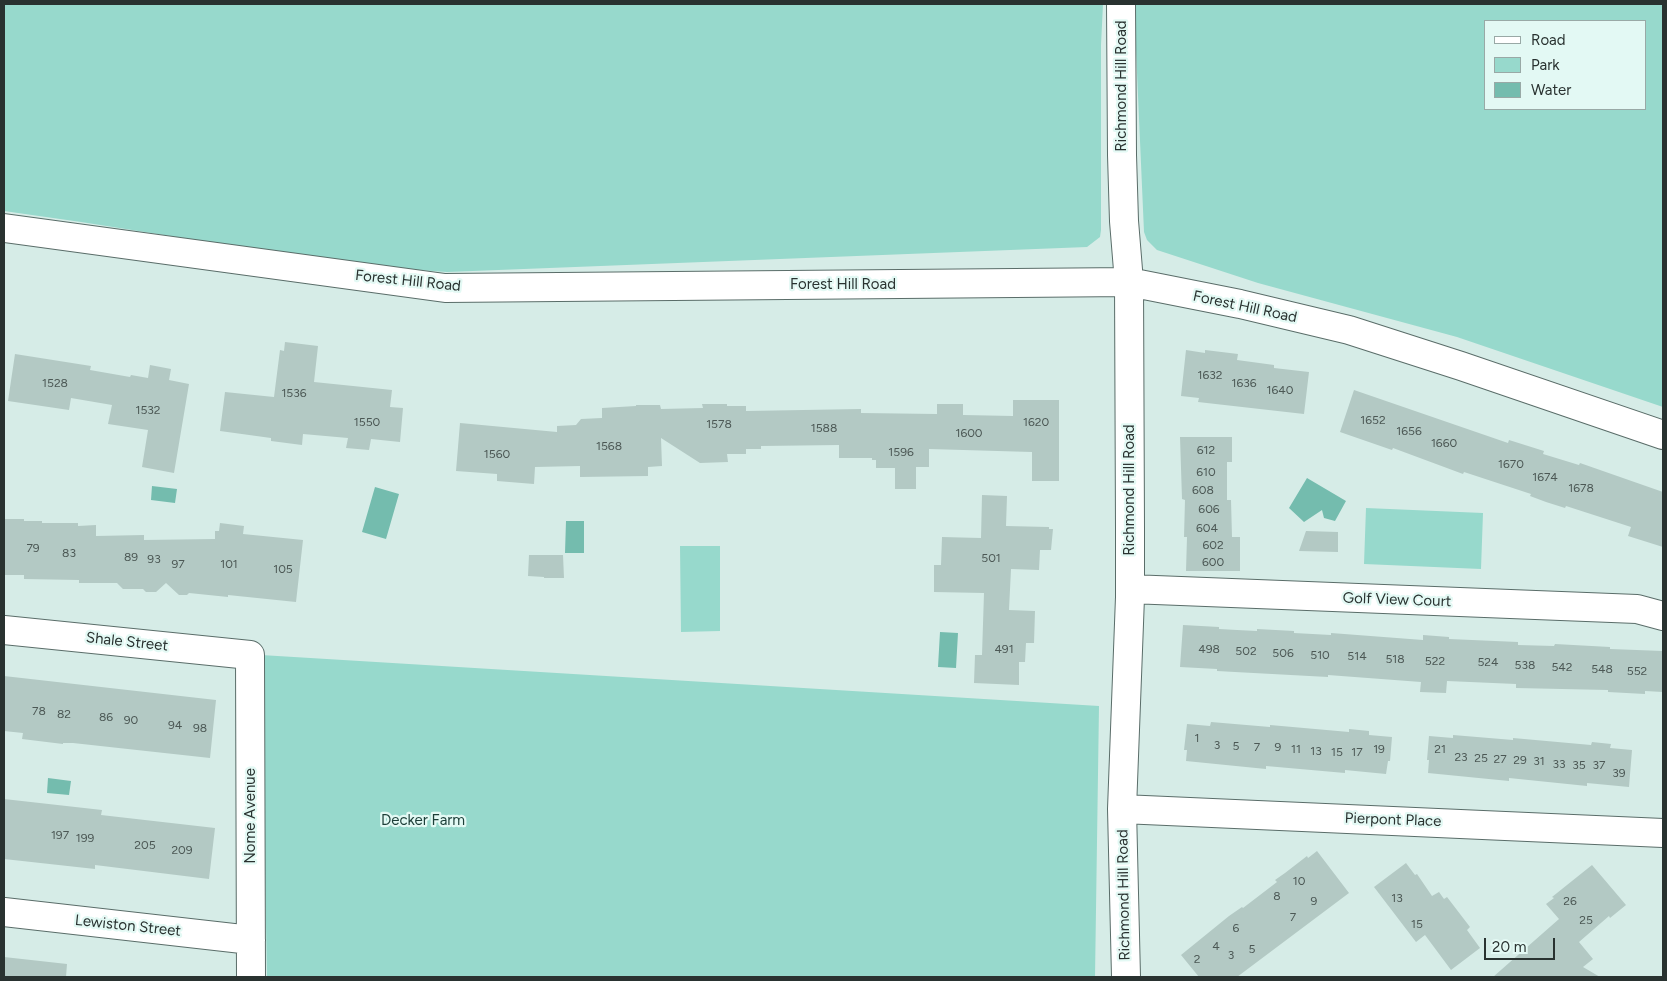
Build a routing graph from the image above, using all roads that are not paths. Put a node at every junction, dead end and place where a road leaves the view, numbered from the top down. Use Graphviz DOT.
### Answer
graph roads {
  1 [pos="1121,4"];
  2 [pos="4,228"];
  3 [pos="1129,282"];
  4 [pos="1663,435"];
  5 [pos="1130,589"];
  6 [pos="1663,616"];
  7 [pos="4,630"];
  8 [pos="250,655"];
  9 [pos="1122,809"];
  10 [pos="1663,833"];
  11 [pos="4,912"];
  12 [pos="251,940"];
  13 [pos="252,977"];
  14 [pos="1126,977"];
  1 -- 3 [label="street, Richmond Hill Road"];
  2 -- 3 [label="street, Forest Hill Road"];
  3 -- 4 [label="street, Forest Hill Road"];
  3 -- 5 [label="street, Richmond Hill Road"];
  5 -- 6 [label="street, Golf View Court"];
  5 -- 9 [label="street, Richmond Hill Road"];
  7 -- 8 [label="street, Shale Street"];
  8 -- 12 [label="street, Nome Avenue"];
  9 -- 10 [label="street, Pierpont Place"];
  9 -- 14 [label="street, Richmond Hill Road"];
  11 -- 12 [label="street, Lewiston Street"];
  12 -- 13 [label="street, Nome Avenue"];
}
